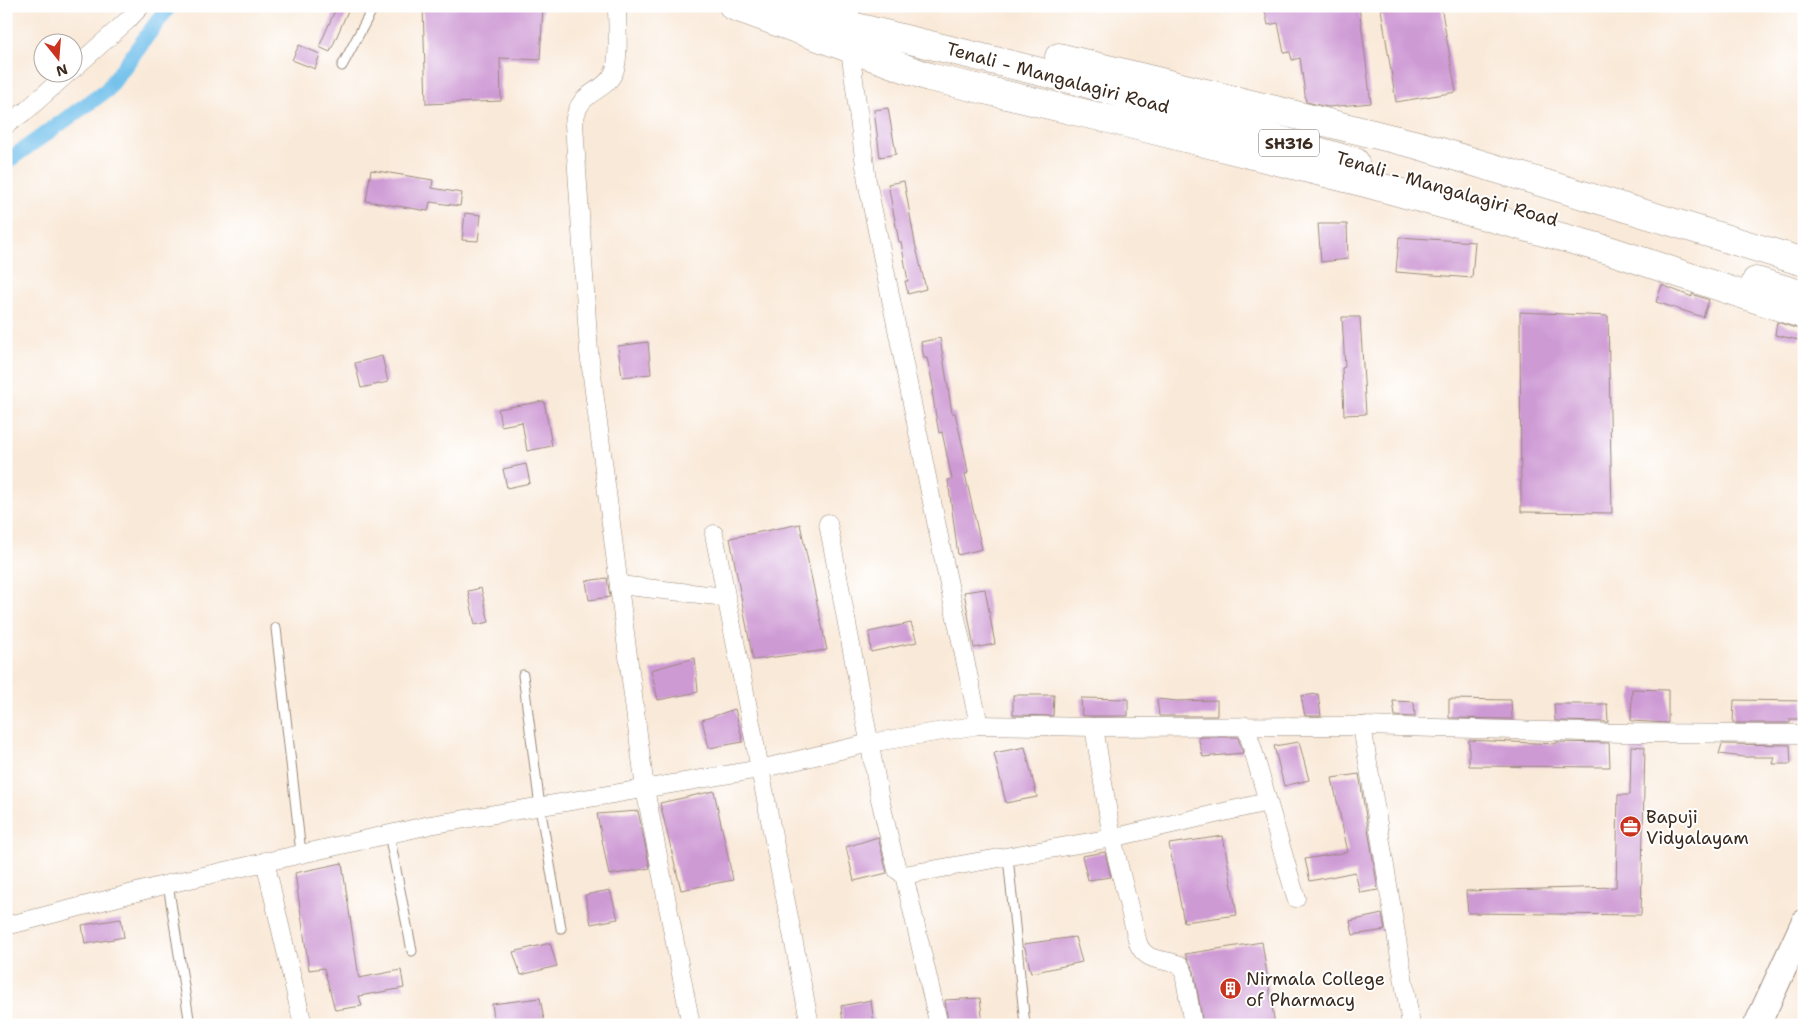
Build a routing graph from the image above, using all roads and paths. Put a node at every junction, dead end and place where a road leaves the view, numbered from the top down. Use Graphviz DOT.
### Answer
graph roads {
  1 [pos="141,6"];
  2 [pos="374,6"];
  3 [pos="617,6"];
  4 [pos="733,6"];
  5 [pos="770,6"];
  6 [pos="818,6"];
  7 [pos="854,10"];
  8 [pos="850,49"];
  9 [pos="82,61"];
  10 [pos="342,66"];
  11 [pos="59,82"];
  12 [pos="6,125"];
  13 [pos="1804,262"];
  14 [pos="1804,295"];
  15 [pos="1804,316"];
  16 [pos="828,524"];
  17 [pos="714,534"];
  18 [pos="619,585"];
  19 [pos="726,597"];
  20 [pos="276,628"];
  21 [pos="523,675"];
  22 [pos="979,725"];
  23 [pos="1246,726"];
  24 [pos="1362,726"];
  25 [pos="1094,727"];
  26 [pos="1804,734"];
  27 [pos="870,743"];
  28 [pos="760,769"];
  29 [pos="645,789"];
  30 [pos="1267,802"];
  31 [pos="540,807"];
  32 [pos="389,834"];
  33 [pos="1112,838"];
  34 [pos="301,853"];
  35 [pos="1008,857"];
  36 [pos="266,861"];
  37 [pos="904,874"];
  38 [pos="168,884"];
  39 [pos="1296,898"];
  40 [pos="1804,923"];
  41 [pos="6,926"];
  42 [pos="561,928"];
  43 [pos="412,951"];
  44 [pos="937,1017"];
  45 [pos="190,1025"];
  46 [pos="303,1025"];
  47 [pos="691,1025"];
  48 [pos="810,1025"];
  49 [pos="1025,1025"];
  50 [pos="1194,1025"];
  51 [pos="1411,1025"];
  52 [pos="1757,1025"];
  1 -- 9 [label="street"];
  2 -- 10 [label="lane"];
  3 -- 18 [label="street"];
  4 -- 8 [label="main road"];
  5 -- 14 [label="main road, Tenali - Mangalagiri Road / SH316"];
  6 -- 7 [label="main road"];
  7 -- 13 [label="main road"];
  8 -- 15 [label="main road"];
  8 -- 22 [label="street"];
  11 -- 12 [label="street"];
  16 -- 27 [label="street"];
  17 -- 19 [label="street"];
  18 -- 19 [label="street"];
  18 -- 29 [label="street"];
  19 -- 28 [label="street"];
  20 -- 34 [label="lane"];
  21 -- 31 [label="lane"];
  22 -- 25 [label="street"];
  22 -- 27 [label="street"];
  23 -- 24 [label="street"];
  23 -- 25 [label="street"];
  23 -- 30 [label="street"];
  24 -- 26 [label="street"];
  24 -- 51 [label="street"];
  25 -- 33 [label="street"];
  27 -- 28 [label="street"];
  27 -- 37 [label="street"];
  28 -- 29 [label="street"];
  28 -- 48 [label="street"];
  29 -- 31 [label="street"];
  29 -- 47 [label="street"];
  30 -- 33 [label="street"];
  30 -- 39 [label="street"];
  31 -- 32 [label="street"];
  31 -- 42 [label="lane"];
  32 -- 34 [label="street"];
  32 -- 43 [label="lane"];
  33 -- 35 [label="street"];
  33 -- 50 [label="street"];
  34 -- 36 [label="street"];
  35 -- 37 [label="street"];
  35 -- 49 [label="lane"];
  36 -- 38 [label="street"];
  36 -- 46 [label="street"];
  37 -- 44 [label="street"];
  38 -- 41 [label="street"];
  38 -- 45 [label="lane"];
  40 -- 52 [label="street"];
}
